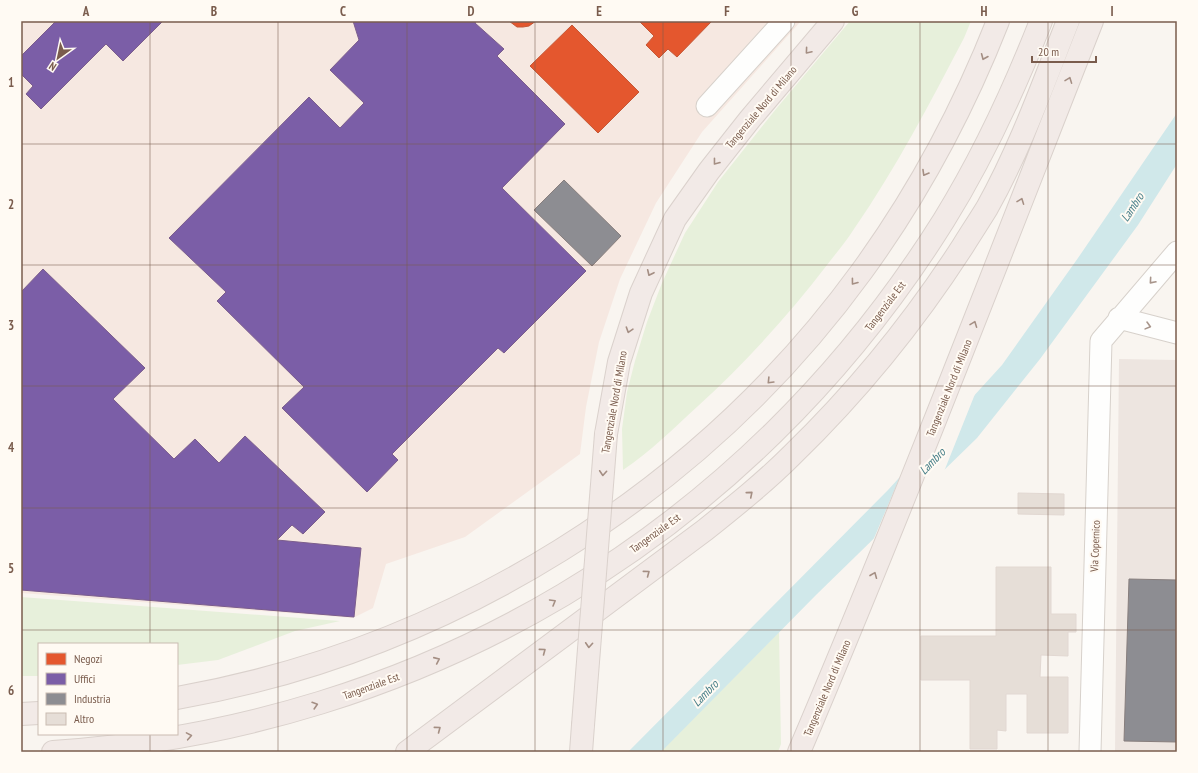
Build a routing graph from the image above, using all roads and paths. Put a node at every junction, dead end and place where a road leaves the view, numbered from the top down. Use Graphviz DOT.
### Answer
graph roads {
  1 [pos="784,21"];
  2 [pos="833,21"];
  3 [pos="998,21"];
  4 [pos="1041,21"];
  5 [pos="1068,21"];
  6 [pos="1092,21"];
  7 [pos="707,106"];
  8 [pos="1177,252"];
  9 [pos="1119,318"];
  10 [pos="1177,333"];
  11 [pos="178,698"];
  12 [pos="38,713"];
  13 [pos="21,714"];
  14 [pos="53,752"];
  15 [pos="407,752"];
  16 [pos="581,752"];
  17 [pos="799,752"];
  18 [pos="1090,752"];
  1 -- 7 [label="lane"];
  2 -- 16 [label="highway, Tangenziale Nord di Milano, one-way, bridge"];
  3 -- 11 [label="highway, one-way"];
  14 -- 4 [label="highway, Tangenziale Est, one-way"];
  15 -- 5 [label="highway, one-way"];
  17 -- 6 [label="highway, Tangenziale Nord di Milano, one-way"];
  8 -- 9 [label="lane, one-way"];
  9 -- 10 [label="lane, one-way"];
  9 -- 18 [label="lane, Via Copernico"];
  12 -- 13 [label="highway"];
}
